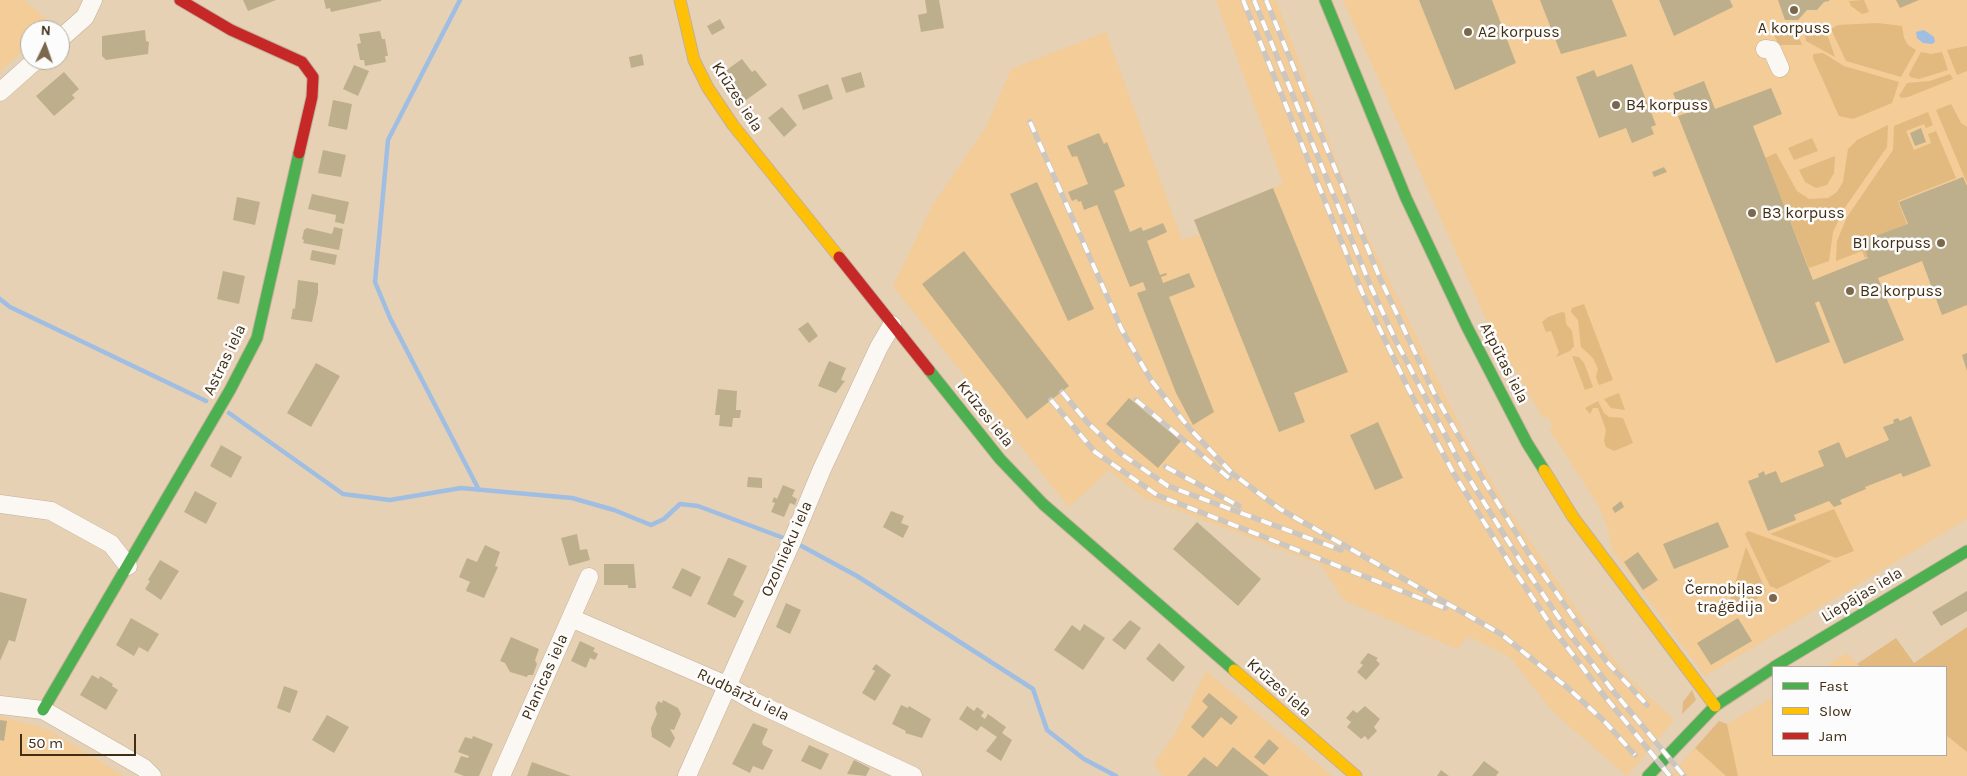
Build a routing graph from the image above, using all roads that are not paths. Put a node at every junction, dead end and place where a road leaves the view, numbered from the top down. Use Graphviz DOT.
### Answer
graph roads {
  1 [pos="93,0"];
  2 [pos="180,0"];
  3 [pos="680,0"];
  4 [pos="1325,0"];
  5 [pos="70,30"];
  6 [pos="1765,49"];
  7 [pos="1780,68"];
  8 [pos="25,70"];
  9 [pos="0,92"];
  10 [pos="892,325"];
  11 [pos="0,504"];
  12 [pos="145,538"];
  13 [pos="110,544"];
  14 [pos="1967,551"];
  15 [pos="128,566"];
  16 [pos="589,578"];
  17 [pos="571,618"];
  18 [pos="1777,666"];
  19 [pos="1772,669"];
  20 [pos="726,685"];
  21 [pos="0,705"];
  22 [pos="1715,706"];
  23 [pos="43,710"];
  24 [pos="152,776"];
  25 [pos="501,776"];
  26 [pos="687,776"];
  27 [pos="913,776"];
  28 [pos="1356,776"];
  29 [pos="1648,776"];
  1 -- 5 [label="street"];
  2 -- 12 [label="street, Astras iela"];
  3 -- 10 [label="street, Krūzes iela"];
  4 -- 22 [label="street, Atpūtas iela"];
  6 -- 7 [label="street"];
  8 -- 9 [label="street"];
  10 -- 20 [label="street, Ozolnieku iela"];
  10 -- 28 [label="street, Krūzes iela"];
  11 -- 13 [label="street"];
  12 -- 13 [label="street"];
  12 -- 15 [label="street, Astras iela"];
  13 -- 15 [label="street"];
  14 -- 18 [label="street, Liepājas iela"];
  15 -- 23 [label="street, Astras iela"];
  16 -- 17 [label="street, Planīcas iela"];
  17 -- 20 [label="street, Rudbāržu iela"];
  17 -- 25 [label="street, Planīcas iela"];
  19 -- 22 [label="street, Liepājas iela"];
  20 -- 26 [label="street, Ozolnieku iela"];
  20 -- 27 [label="street, Rudbāržu iela"];
  21 -- 23 [label="street"];
  22 -- 29 [label="street, Liepājas iela"];
  23 -- 24 [label="street"];
}
